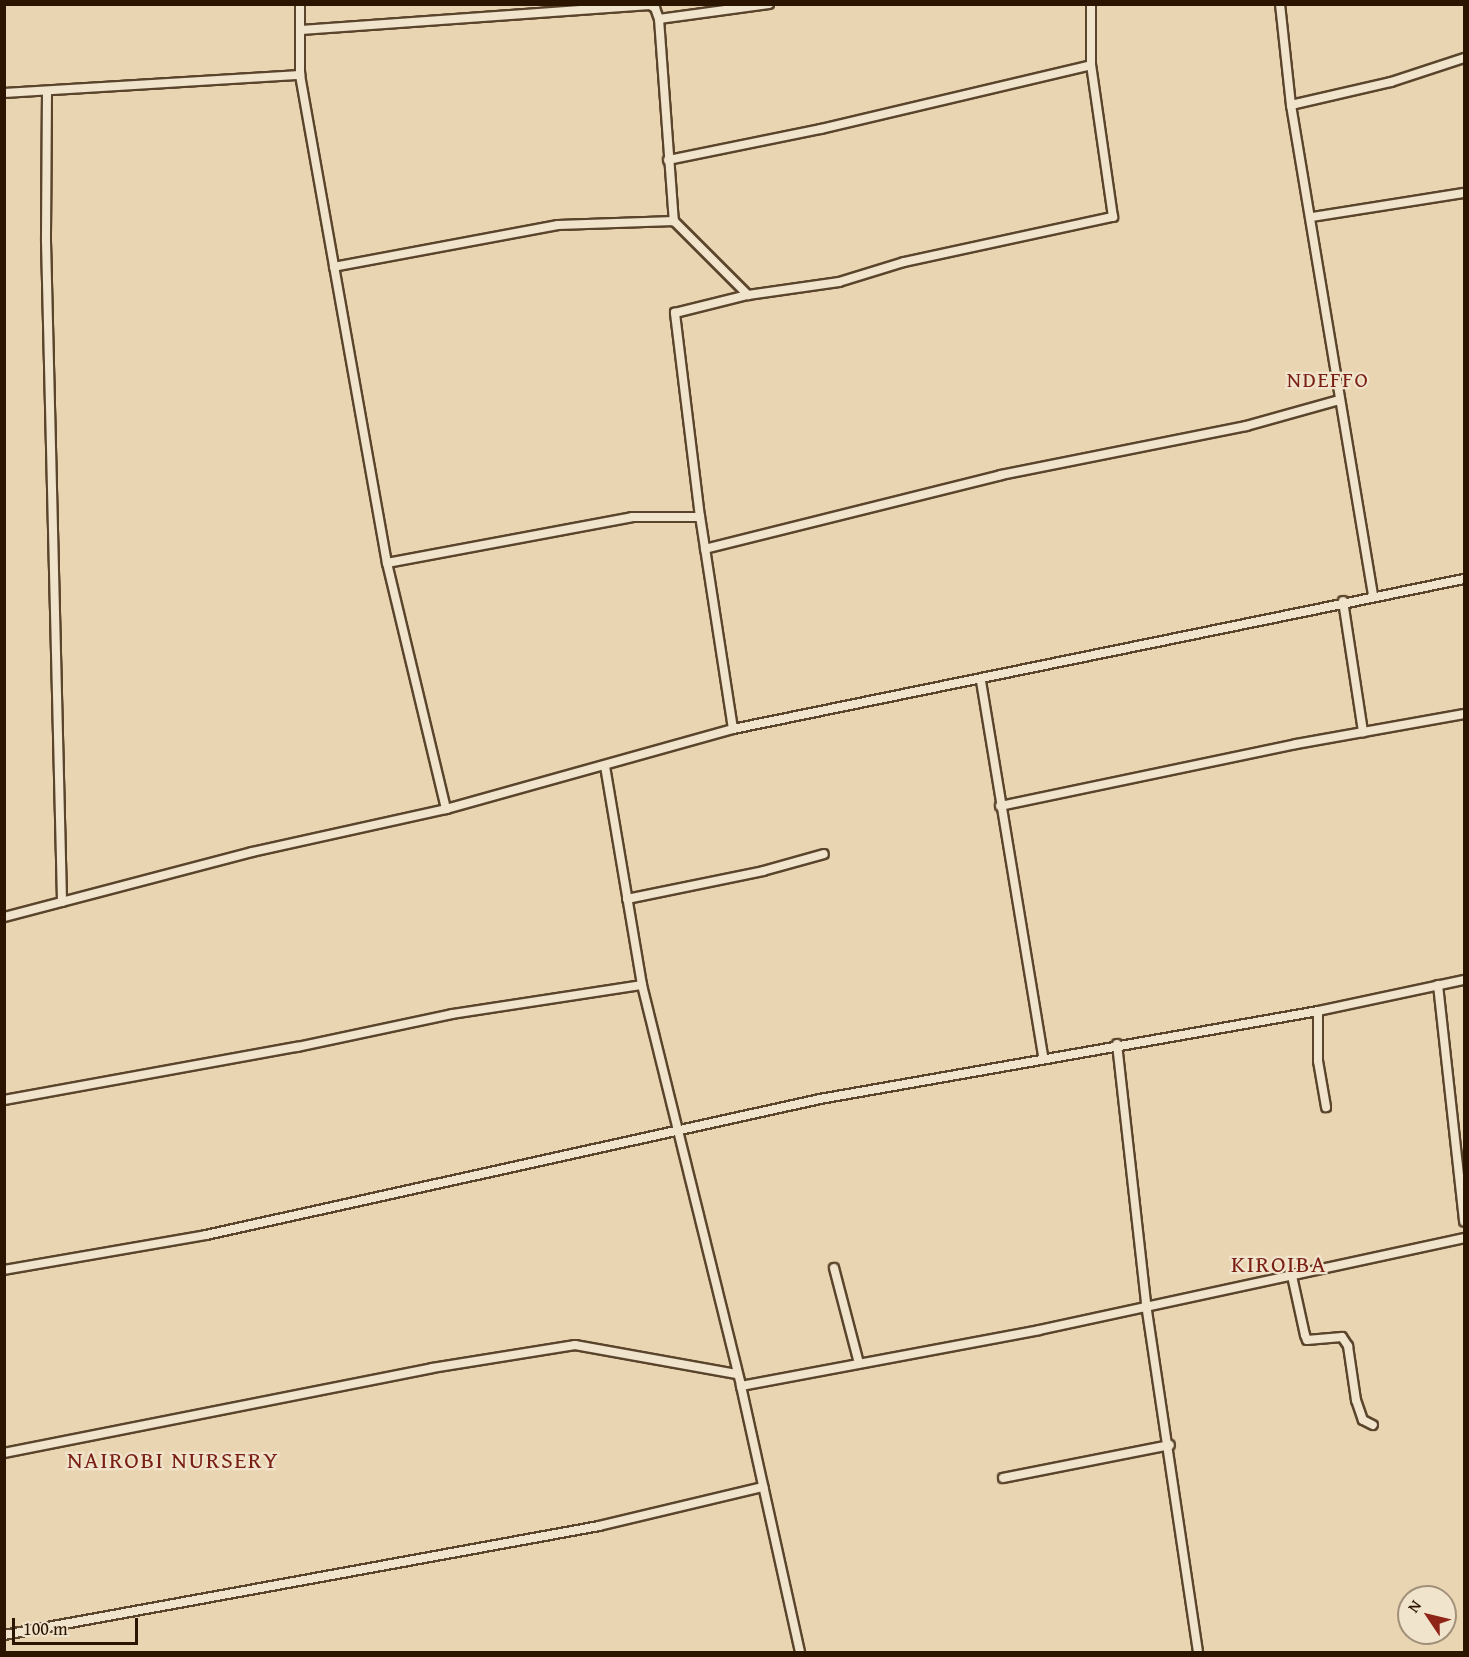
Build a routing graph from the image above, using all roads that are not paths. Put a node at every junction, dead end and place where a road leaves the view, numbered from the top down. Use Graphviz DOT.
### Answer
graph roads {
  1 [pos="300,4"];
  2 [pos="769,4"];
  3 [pos="1091,4"];
  4 [pos="1280,4"];
  5 [pos="659,20"];
  6 [pos="301,30"];
  7 [pos="1464,58"];
  8 [pos="1091,65"];
  9 [pos="300,75"];
  10 [pos="48,92"];
  11 [pos="4,93"];
  12 [pos="1291,105"];
  13 [pos="668,160"];
  14 [pos="1464,193"];
  15 [pos="1312,217"];
  16 [pos="674,221"];
  17 [pos="334,267"];
  18 [pos="748,295"];
  19 [pos="1339,400"];
  20 [pos="700,517"];
  21 [pos="705,549"];
  22 [pos="387,562"];
  23 [pos="1464,579"];
  24 [pos="1373,596"];
  25 [pos="1343,601"];
  26 [pos="981,681"];
  27 [pos="1464,714"];
  28 [pos="734,729"];
  29 [pos="1363,732"];
  30 [pos="605,766"];
  31 [pos="1000,806"];
  32 [pos="446,809"];
  33 [pos="824,854"];
  34 [pos="627,899"];
  35 [pos="63,902"];
  36 [pos="4,916"];
  37 [pos="1464,980"];
  38 [pos="642,985"];
  39 [pos="1438,985"];
  40 [pos="1318,1011"];
  41 [pos="1117,1044"];
  42 [pos="1043,1057"];
  43 [pos="4,1100"];
  44 [pos="1326,1107"];
  45 [pos="679,1133"];
  46 [pos="1460,1145"];
  47 [pos="1464,1222"];
  48 [pos="1464,1238"];
  49 [pos="834,1268"];
  50 [pos="4,1270"];
  51 [pos="1292,1276"];
  52 [pos="1146,1304"];
  53 [pos="860,1363"];
  54 [pos="736,1374"];
  55 [pos="741,1386"];
  56 [pos="1373,1425"];
  57 [pos="1170,1445"];
  58 [pos="4,1453"];
  59 [pos="1003,1478"];
  60 [pos="764,1487"];
  61 [pos="4,1635"];
  62 [pos="800,1653"];
  63 [pos="1198,1653"];
  1 -- 6 [label="street"];
  2 -- 5 [label="street"];
  3 -- 8 [label="street"];
  4 -- 12 [label="street"];
  5 -- 6 [label="street"];
  5 -- 13 [label="street"];
  6 -- 9 [label="street"];
  7 -- 12 [label="street"];
  8 -- 13 [label="street"];
  8 -- 18 [label="street"];
  9 -- 10 [label="street"];
  9 -- 17 [label="street"];
  10 -- 11 [label="street"];
  10 -- 35 [label="street"];
  12 -- 15 [label="street"];
  13 -- 16 [label="street"];
  14 -- 15 [label="street"];
  15 -- 19 [label="street"];
  16 -- 17 [label="street"];
  16 -- 18 [label="street"];
  17 -- 22 [label="street"];
  18 -- 20 [label="street"];
  19 -- 21 [label="street"];
  19 -- 24 [label="street"];
  20 -- 21 [label="street"];
  20 -- 22 [label="street"];
  21 -- 28 [label="street"];
  22 -- 32 [label="street"];
  23 -- 24 [label="street"];
  24 -- 25 [label="street"];
  25 -- 26 [label="street"];
  25 -- 29 [label="street"];
  26 -- 28 [label="street"];
  26 -- 31 [label="street"];
  27 -- 29 [label="street"];
  28 -- 30 [label="street"];
  29 -- 31 [label="street"];
  30 -- 32 [label="street"];
  30 -- 34 [label="street"];
  31 -- 42 [label="street"];
  32 -- 35 [label="street"];
  33 -- 34 [label="street"];
  34 -- 38 [label="street"];
  35 -- 36 [label="street"];
  37 -- 39 [label="street"];
  38 -- 43 [label="street"];
  38 -- 45 [label="street"];
  39 -- 40 [label="street"];
  39 -- 46 [label="street"];
  40 -- 41 [label="street"];
  40 -- 44 [label="street"];
  41 -- 42 [label="street"];
  41 -- 52 [label="street"];
  42 -- 45 [label="street"];
  45 -- 50 [label="street"];
  45 -- 54 [label="street"];
  46 -- 47 [label="street"];
  48 -- 51 [label="street"];
  49 -- 53 [label="street"];
  51 -- 52 [label="street"];
  51 -- 56 [label="street"];
  52 -- 53 [label="street"];
  52 -- 57 [label="street"];
  53 -- 55 [label="street"];
  54 -- 55 [label="street"];
  54 -- 58 [label="street"];
  55 -- 60 [label="street"];
  57 -- 59 [label="street"];
  57 -- 63 [label="street"];
  60 -- 61 [label="street"];
  60 -- 62 [label="street"];
}
